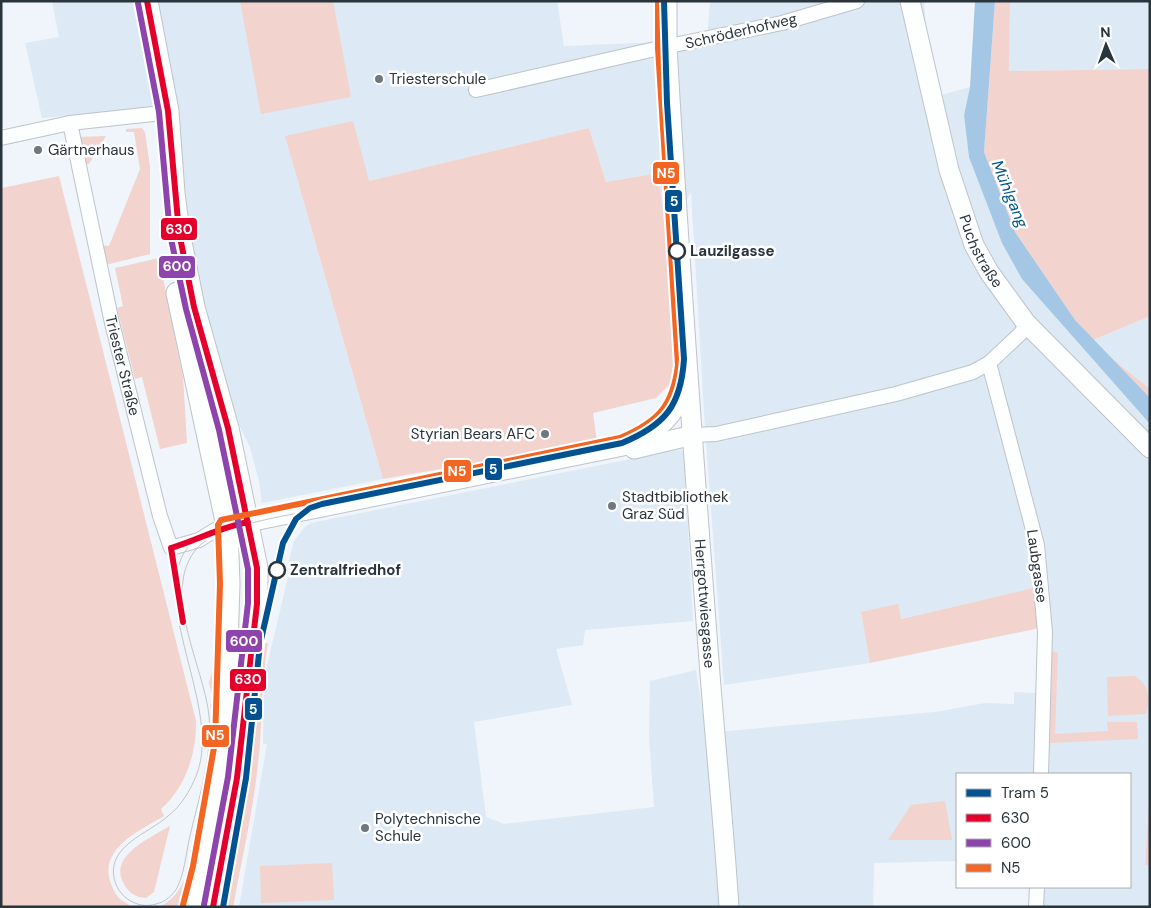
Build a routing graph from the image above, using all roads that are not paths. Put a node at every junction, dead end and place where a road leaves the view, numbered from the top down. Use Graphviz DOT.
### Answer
graph roads {
  1 [pos="132,1"];
  2 [pos="147,1"];
  3 [pos="667,1"];
  4 [pos="858,1"];
  5 [pos="910,1"];
  6 [pos="667,47"];
  7 [pos="476,90"];
  8 [pos="153,114"];
  9 [pos="70,123"];
  10 [pos="1,138"];
  11 [pos="1027,325"];
  12 [pos="989,363"];
  13 [pos="687,372"];
  14 [pos="672,414"];
  15 [pos="694,435"];
  16 [pos="1150,448"];
  17 [pos="596,452"];
  18 [pos="248,522"];
  19 [pos="227,526"];
  20 [pos="1041,773"];
  21 [pos="1037,888"];
  22 [pos="191,907"];
  23 [pos="213,907"];
  24 [pos="729,907"];
  25 [pos="1036,907"];
  1 -- 8 [label="main road"];
  2 -- 18 [label="main road"];
  3 -- 6 [label="street, Herrgottwiesgasse"];
  4 -- 6 [label="street, Schröderhofweg"];
  5 -- 11 [label="street, Puchstraße"];
  6 -- 7 [label="street, Schröderhofweg"];
  6 -- 13 [label="street, Herrgottwiesgasse"];
  8 -- 9 [label="street"];
  8 -- 19 [label="main road"];
  9 -- 10 [label="street"];
  9 -- 19 [label="street, Triester Straße"];
  11 -- 12 [label="street"];
  11 -- 16 [label="street, Puchstraße"];
  12 -- 15 [label="street"];
  12 -- 20 [label="street, Laubgasse"];
  13 -- 14 [label="street"];
  13 -- 15 [label="street, Herrgottwiesgasse"];
  14 -- 15 [label="street"];
  14 -- 17 [label="street"];
  15 -- 17 [label="street"];
  15 -- 24 [label="street, Herrgottwiesgasse"];
  17 -- 18 [label="street"];
  18 -- 19 [label="street, Triester Straße"];
  18 -- 23 [label="main road"];
  19 -- 22 [label="main road"];
  21 -- 25 [label="street"];
}
